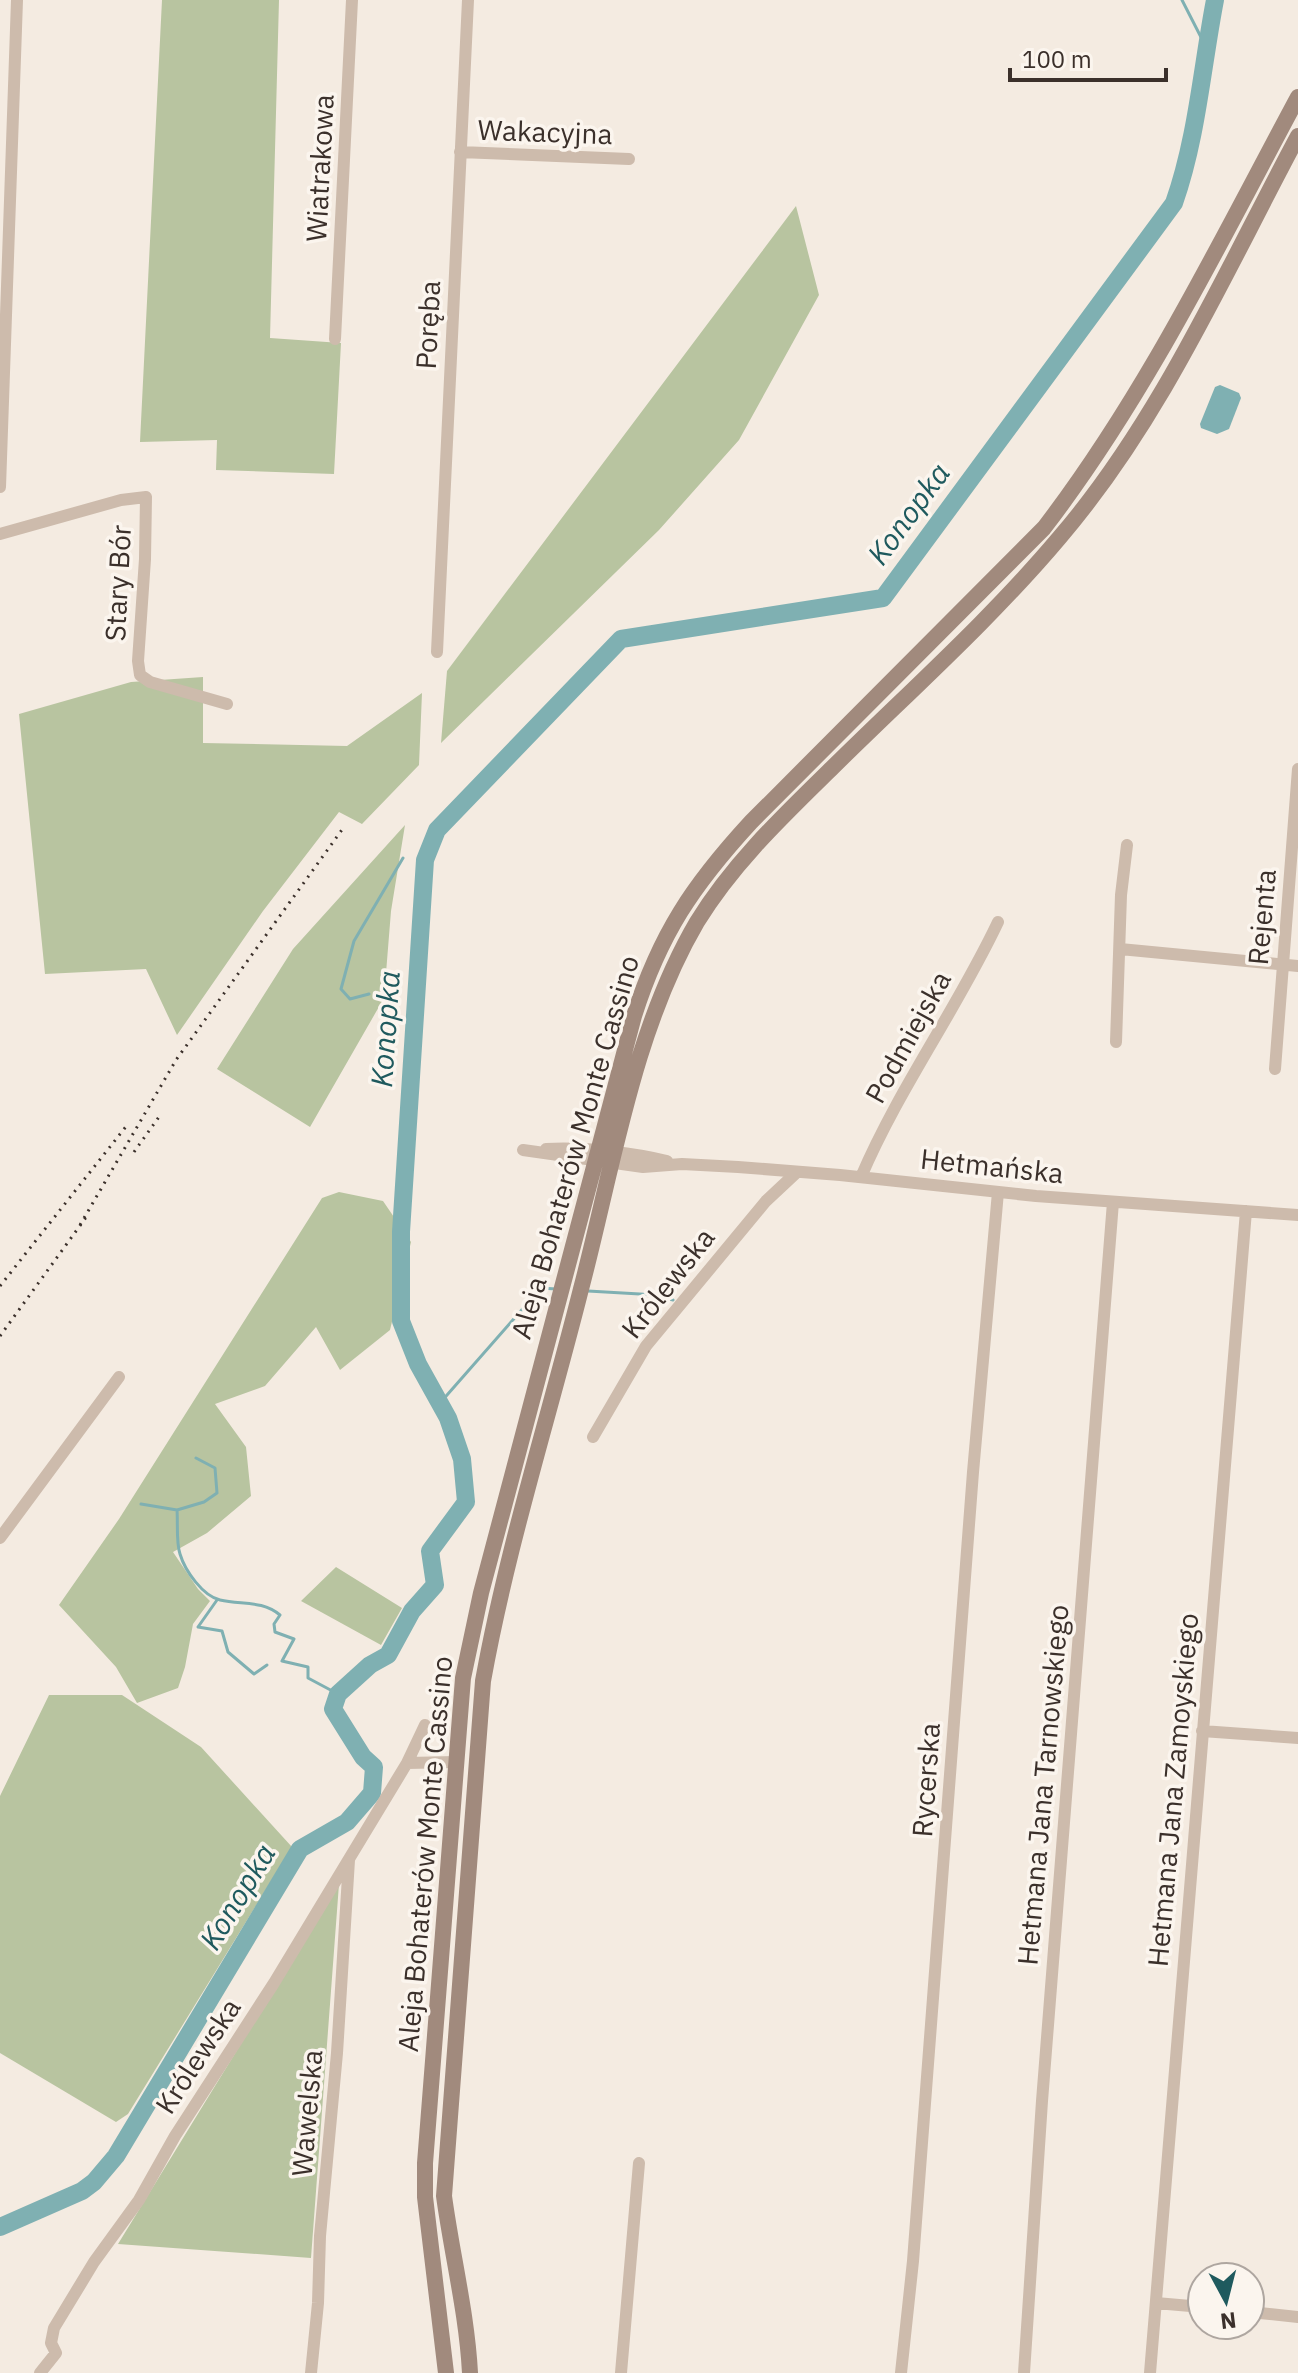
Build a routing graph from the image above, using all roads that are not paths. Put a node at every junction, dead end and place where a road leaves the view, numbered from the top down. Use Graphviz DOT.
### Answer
graph roads {
  1 [pos="17,0"];
  2 [pos="352,0"];
  3 [pos="468,0"];
  4 [pos="1298,97"];
  5 [pos="1298,136"];
  6 [pos="460,152"];
  7 [pos="629,159"];
  8 [pos="335,339"];
  9 [pos="0,487"];
  10 [pos="0,534"];
  11 [pos="437,652"];
  12 [pos="227,704"];
  13 [pos="1298,769"];
  14 [pos="1127,845"];
  15 [pos="998,922"];
  16 [pos="1120,949"];
  17 [pos="1282,964"];
  18 [pos="1298,966"];
  19 [pos="1116,1042"];
  20 [pos="1275,1069"];
  21 [pos="606,1156"];
  22 [pos="797,1172"];
  23 [pos="861,1177"];
  24 [pos="998,1192"];
  25 [pos="1113,1202"];
  26 [pos="1246,1211"];
  27 [pos="1298,1215"];
  28 [pos="119,1377"];
  29 [pos="593,1437"];
  30 [pos="0,1538"];
  31 [pos="425,1725"];
  32 [pos="1202,1731"];
  33 [pos="1298,1738"];
  34 [pos="456,1762"];
  35 [pos="407,1763"];
  36 [pos="349,1856"];
  37 [pos="639,2163"];
  38 [pos="1156,2303"];
  39 [pos="1186,2306"];
  40 [pos="1266,2314"];
  41 [pos="1298,2317"];
  42 [pos="40,2373"];
  43 [pos="311,2373"];
  44 [pos="446,2373"];
  45 [pos="470,2373"];
  46 [pos="621,2373"];
  47 [pos="901,2373"];
  48 [pos="1024,2373"];
  49 [pos="1150,2373"];
  1 -- 9 [label="street"];
  2 -- 8 [label="street, Wiatrakowa"];
  3 -- 6 [label="street, Poręba"];
  4 -- 21 [label="main road, Aleja Bohaterów Monte Cassino"];
  5 -- 21 [label="main road, Aleja Bohaterów Monte Cassino"];
  6 -- 7 [label="street, Wakacyjna"];
  6 -- 11 [label="street, Poręba"];
  10 -- 12 [label="street, Stary Bór"];
  13 -- 17 [label="street, Rejenta"];
  14 -- 16 [label="street"];
  15 -- 23 [label="street, Podmiejska"];
  16 -- 17 [label="street"];
  16 -- 19 [label="street"];
  17 -- 18 [label="street"];
  17 -- 20 [label="street, Rejenta"];
  21 -- 22 [label="street, Hetmańska"];
  21 -- 34 [label="main road, Aleja Bohaterów Monte Cassino"];
  21 -- 45 [label="main road, Aleja Bohaterów Monte Cassino"];
  22 -- 23 [label="street, Hetmańska"];
  22 -- 29 [label="street, Królewska"];
  23 -- 24 [label="street, Hetmańska"];
  24 -- 25 [label="street, Hetmańska"];
  24 -- 47 [label="street, Rycerska"];
  25 -- 26 [label="street, Hetmańska"];
  25 -- 48 [label="street, Hetmana Jana Tarnowskiego"];
  26 -- 27 [label="street, Hetmańska"];
  26 -- 32 [label="street, Hetmana Jana Zamoyskiego"];
  28 -- 30 [label="street"];
  31 -- 35 [label="street, Królewska"];
  32 -- 33 [label="street"];
  32 -- 38 [label="street, Hetmana Jana Zamoyskiego"];
  34 -- 35 [label="street"];
  34 -- 44 [label="main road, Aleja Bohaterów Monte Cassino"];
  35 -- 36 [label="street, Królewska"];
  36 -- 42 [label="street, Królewska"];
  36 -- 43 [label="street, Wawelska"];
  37 -- 46 [label="street"];
  38 -- 39 [label="street"];
  38 -- 49 [label="street, Hetmana Jana Zamoyskiego"];
  40 -- 41 [label="street"];
}
